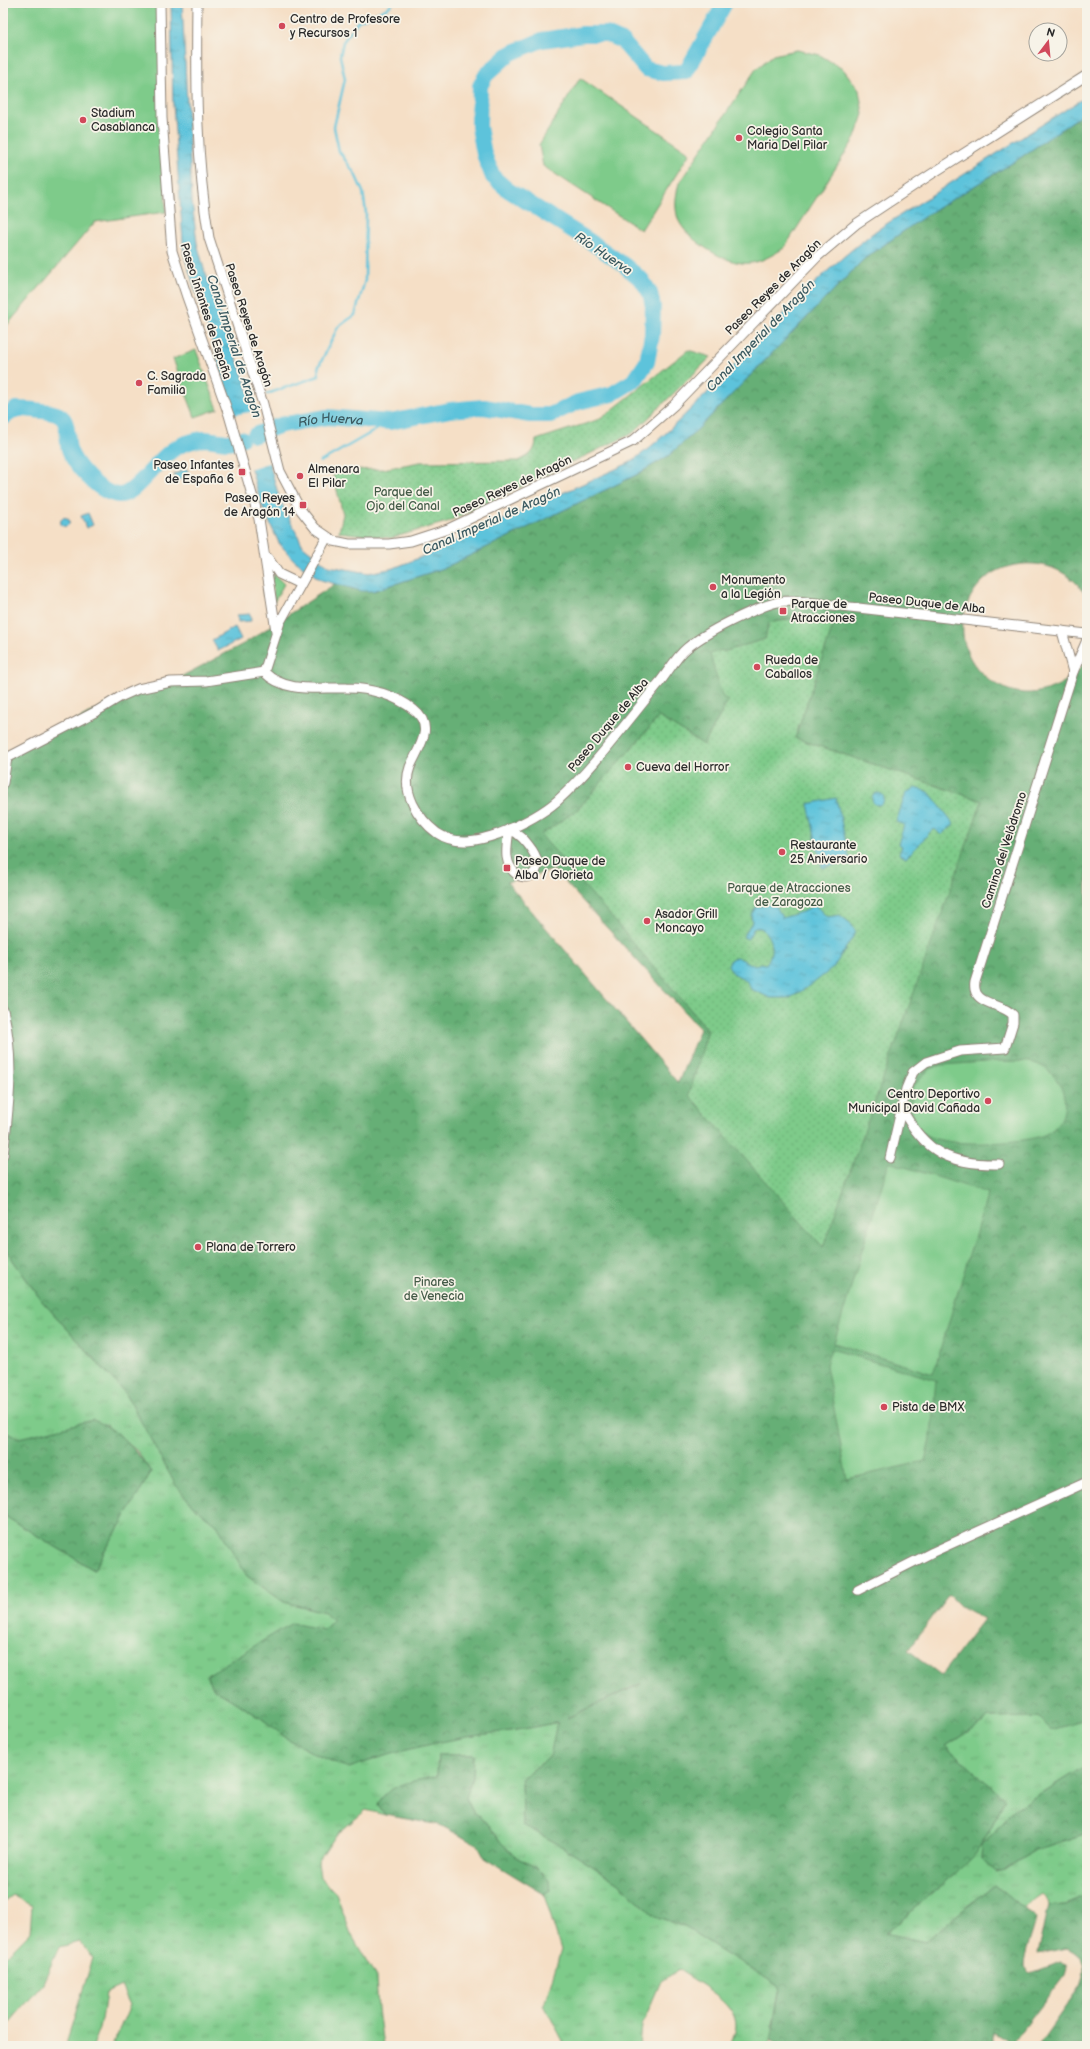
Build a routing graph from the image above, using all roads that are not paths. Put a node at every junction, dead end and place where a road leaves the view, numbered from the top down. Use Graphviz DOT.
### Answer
graph roads {
  1 [pos="160,3"];
  2 [pos="197,3"];
  3 [pos="1087,75"];
  4 [pos="327,537"];
  5 [pos="264,549"];
  6 [pos="303,580"];
  7 [pos="276,631"];
  8 [pos="1062,631"];
  9 [pos="1087,634"];
  10 [pos="1087,640"];
  11 [pos="264,672"];
  12 [pos="1073,672"];
  13 [pos="5,759"];
  14 [pos="3,783"];
  15 [pos="526,820"];
  16 [pos="509,829"];
  17 [pos="524,838"];
  18 [pos="3,1010"];
  19 [pos="902,1109"];
  20 [pos="3,1155"];
  21 [pos="890,1158"];
  22 [pos="999,1164"];
  23 [pos="1087,1482"];
  24 [pos="858,1590"];
  1 -- 5 [label="street, Paseo Infantes de España"];
  2 -- 4 [label="street, Paseo Reyes de Aragón"];
  3 -- 4 [label="street, Paseo Reyes de Aragón"];
  4 -- 6 [label="street, Paseo Infantes de España"];
  5 -- 6 [label="street, Paseo Infantes de España"];
  5 -- 7 [label="street, Paseo Infantes de España"];
  6 -- 7 [label="street, Paseo Infantes de España"];
  7 -- 11 [label="street, Paseo Infantes de España"];
  8 -- 9 [label="street, Paseo Duque de Alba"];
  8 -- 12 [label="street"];
  8 -- 15 [label="street, Paseo Duque de Alba"];
  10 -- 12 [label="street, Camino del Velódromo"];
  11 -- 13 [label="street"];
  11 -- 16 [label="street, Paseo Duque de Alba"];
  12 -- 19 [label="street, Camino del Velódromo"];
  13 -- 14 [label="street"];
  15 -- 16 [label="street, Paseo Duque de Alba"];
  15 -- 17 [label="street"];
  16 -- 17 [label="street"];
  16 -- 17 [label="street"];
  18 -- 20 [label="street"];
  19 -- 21 [label="street"];
  19 -- 22 [label="street"];
  23 -- 24 [label="street"];
}
